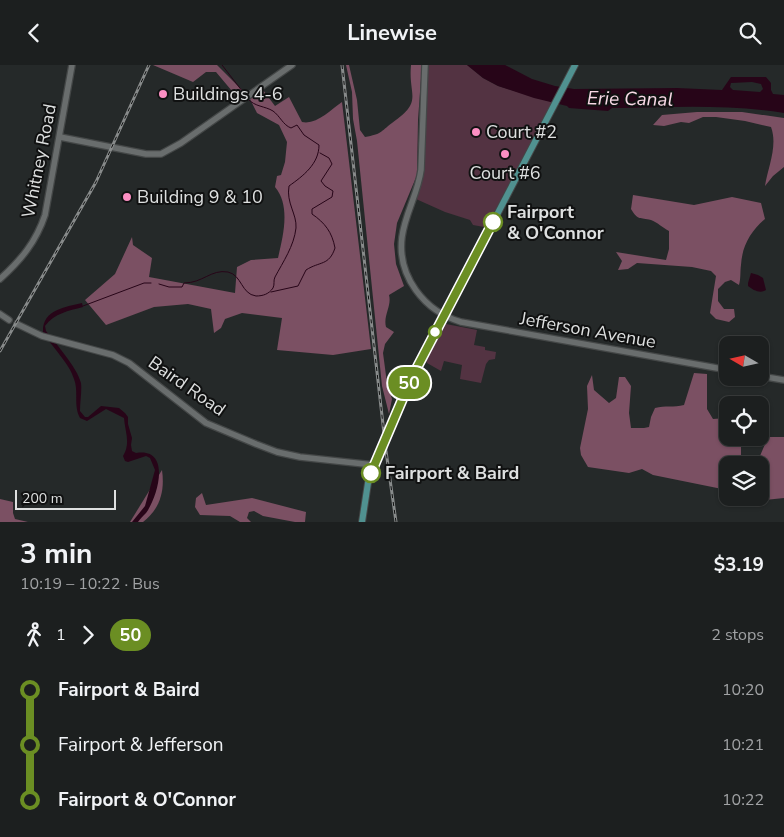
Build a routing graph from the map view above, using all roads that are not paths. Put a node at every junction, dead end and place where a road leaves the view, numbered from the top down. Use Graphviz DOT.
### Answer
graph roads {
  1 [pos="72,65"];
  2 [pos="292,65"];
  3 [pos="425,65"];
  4 [pos="576,65"];
  5 [pos="60,137"];
  6 [pos="0,279"];
  7 [pos="0,314"];
  8 [pos="444,315"];
  9 [pos="9,320"];
  10 [pos="17,324"];
  11 [pos="719,368"];
  12 [pos="769,378"];
  13 [pos="784,380"];
  14 [pos="374,465"];
  15 [pos="362,522"];
  1 -- 5 [label="street, Whitney Road"];
  2 -- 5 [label="street"];
  3 -- 8 [label="street, Jefferson Avenue"];
  4 -- 8 [label="main road"];
  5 -- 6 [label="street, Whitney Road"];
  7 -- 9 [label="street"];
  8 -- 11 [label="street, Jefferson Avenue"];
  8 -- 14 [label="main road"];
  10 -- 14 [label="street, Baird Road"];
  12 -- 13 [label="street"];
  14 -- 15 [label="main road"];
}
